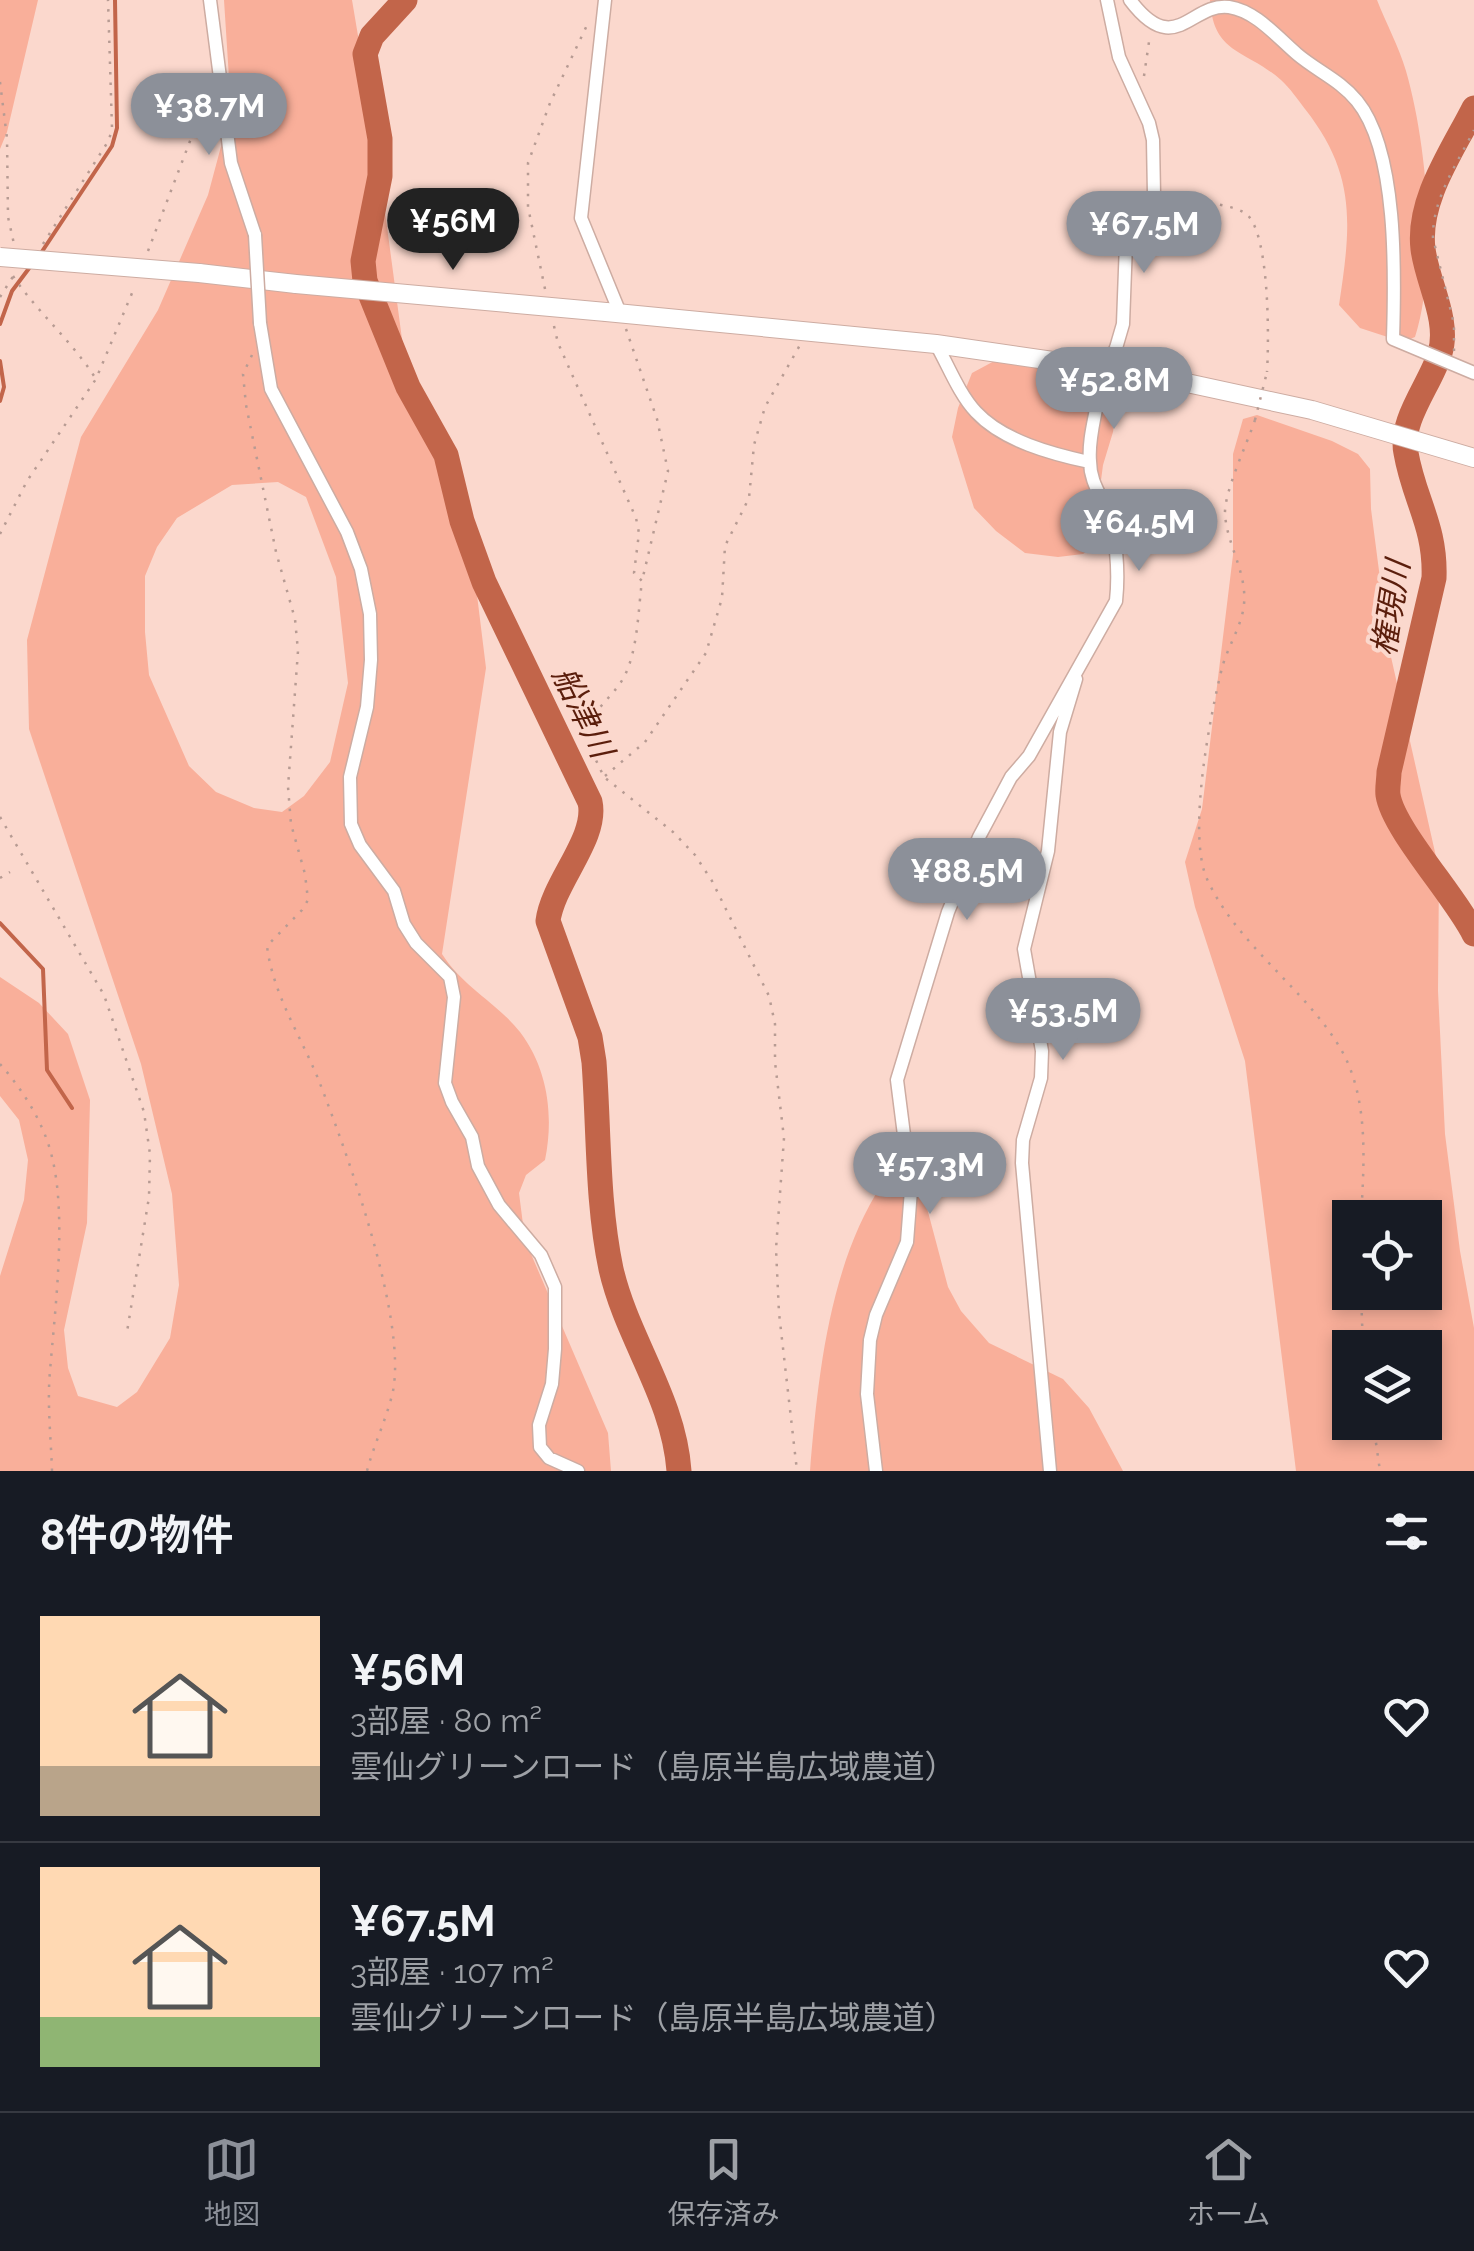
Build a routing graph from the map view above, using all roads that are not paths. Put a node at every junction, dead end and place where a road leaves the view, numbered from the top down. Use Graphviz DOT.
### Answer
graph roads {
  1 [pos="210,0"];
  2 [pos="604,0"];
  3 [pos="1107,0"];
  4 [pos="1130,0"];
  5 [pos="9,265"];
  6 [pos="613,313"];
  7 [pos="936,344"];
  8 [pos="1474,373"];
  9 [pos="1474,458"];
  10 [pos="1090,462"];
  11 [pos="1074,672"];
  12 [pos="578,1471"];
  13 [pos="876,1471"];
  14 [pos="1050,1471"];
  1 -- 12 [label="street, bridge"];
  2 -- 6 [label="street"];
  3 -- 10 [label="street, bridge"];
  4 -- 8 [label="street"];
  5 -- 6 [label="street, bridge"];
  6 -- 7 [label="street"];
  7 -- 9 [label="street"];
  7 -- 10 [label="street"];
  10 -- 11 [label="street"];
  11 -- 13 [label="street"];
  11 -- 14 [label="street"];
}
